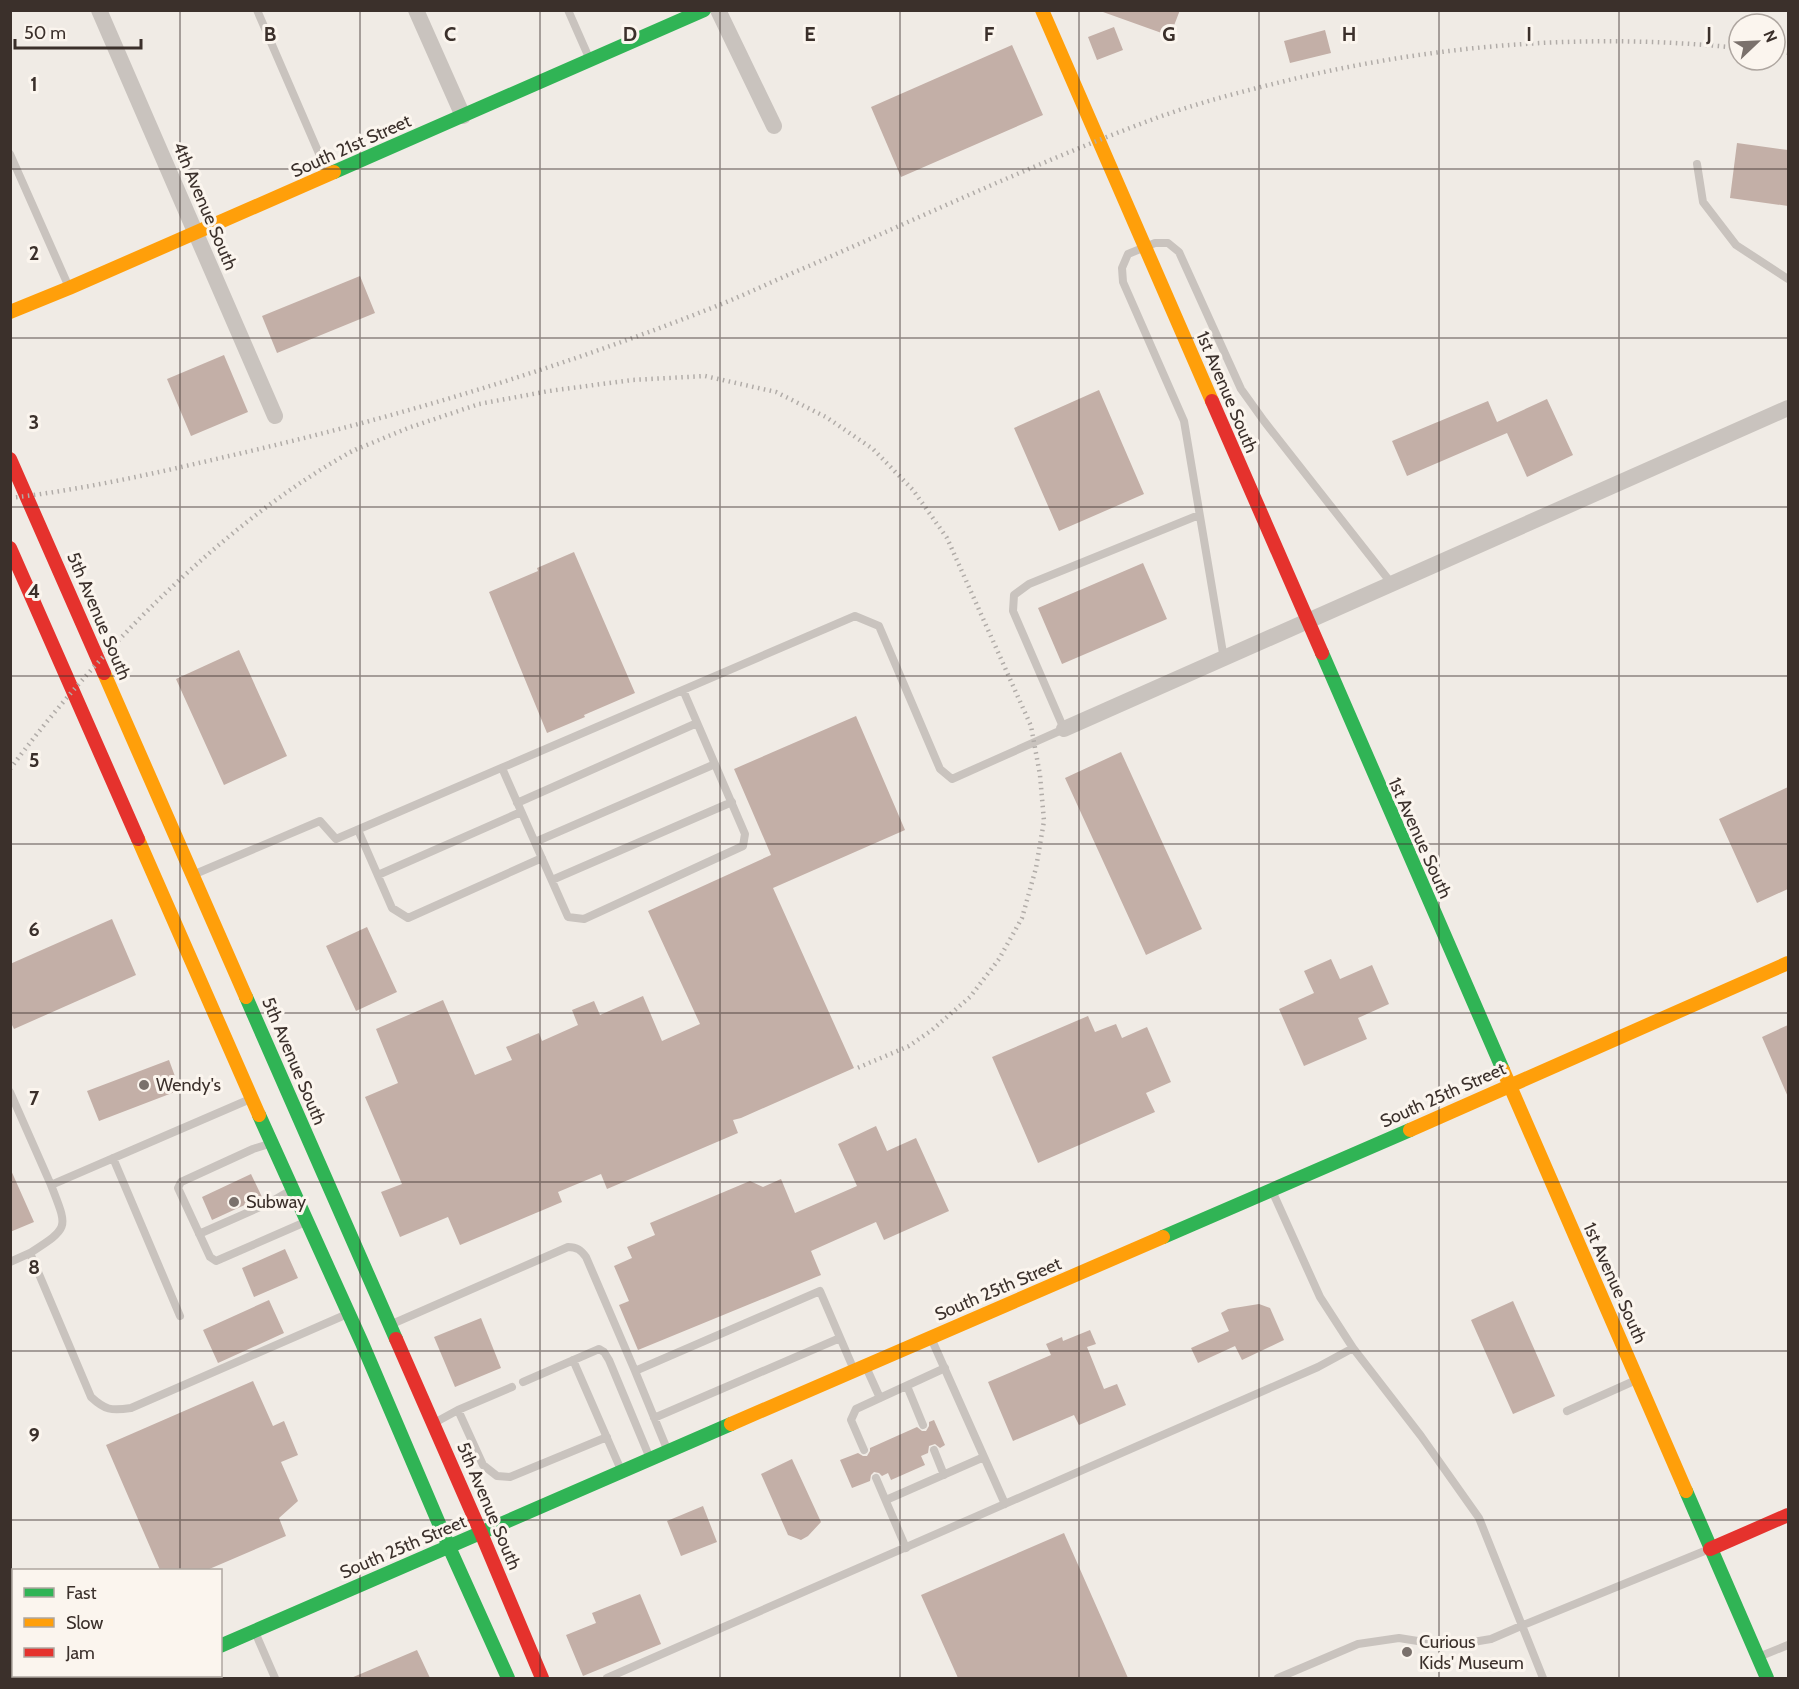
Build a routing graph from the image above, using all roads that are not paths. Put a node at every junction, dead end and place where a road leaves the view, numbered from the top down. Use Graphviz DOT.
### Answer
graph roads {
  1 [pos="99,10"];
  2 [pos="257,10"];
  3 [pos="417,10"];
  4 [pos="568,10"];
  5 [pos="704,10"];
  6 [pos="718,10"];
  7 [pos="1042,10"];
  8 [pos="590,61"];
  9 [pos="463,116"];
  10 [pos="774,126"];
  11 [pos="10,154"];
  12 [pos="1697,164"];
  13 [pos="328,175"];
  14 [pos="195,233"];
  15 [pos="1788,279"];
  16 [pos="69,288"];
  17 [pos="10,312"];
  18 [pos="1788,408"];
  19 [pos="275,416"];
  20 [pos="10,459"];
  21 [pos="1199,515"];
  22 [pos="10,548"];
  23 [pos="1392,585"];
  24 [pos="1307,622"];
  25 [pos="1225,659"];
  26 [pos="683,690"];
  27 [pos="697,723"];
  28 [pos="1064,729"];
  29 [pos="715,764"];
  30 [pos="502,768"];
  31 [pos="732,802"];
  32 [pos="518,803"];
  33 [pos="521,812"];
  34 [pos="358,830"];
  35 [pos="535,842"];
  36 [pos="542,858"];
  37 [pos="194,874"];
  38 [pos="378,874"];
  39 [pos="552,880"];
  40 [pos="1788,963"];
  41 [pos="1509,1087"];
  42 [pos="10,1092"];
  43 [pos="251,1098"];
  44 [pos="272,1143"];
  45 [pos="113,1158"];
  46 [pos="51,1185"];
  47 [pos="292,1190"];
  48 [pos="1271,1190"];
  49 [pos="307,1222"];
  50 [pos="199,1234"];
  51 [pos="30,1254"];
  52 [pos="10,1262"];
  53 [pos="348,1313"];
  54 [pos="180,1316"];
  55 [pos="390,1325"];
  56 [pos="840,1338"];
  57 [pos="931,1338"];
  58 [pos="1353,1348"];
  59 [pos="573,1360"];
  60 [pos="945,1368"];
  61 [pos="860,1369"];
  62 [pos="635,1371"];
  63 [pos="1638,1380"];
  64 [pos="524,1382"];
  65 [pos="907,1386"];
  66 [pos="512,1387"];
  67 [pos="880,1398"];
  68 [pos="459,1410"];
  69 [pos="1567,1411"];
  70 [pos="654,1418"];
  71 [pos="433,1424"];
  72 [pos="923,1425"];
  73 [pos="607,1437"];
  74 [pos="864,1450"];
  75 [pos="934,1450"];
  76 [pos="668,1452"];
  77 [pos="984,1457"];
  78 [pos="650,1460"];
  79 [pos="622,1472"];
  80 [pos="944,1475"];
  81 [pos="876,1478"];
  82 [pos="886,1500"];
  83 [pos="1005,1504"];
  84 [pos="1788,1515"];
  85 [pos="481,1533"];
  86 [pos="449,1547"];
  87 [pos="906,1548"];
  88 [pos="1710,1549"];
  89 [pos="1521,1626"];
  90 [pos="255,1631"];
  91 [pos="222,1645"];
  92 [pos="1788,1645"];
  93 [pos="1758,1658"];
  94 [pos="275,1678"];
  95 [pos="508,1678"];
  96 [pos="542,1678"];
  97 [pos="607,1678"];
  98 [pos="1278,1678"];
  99 [pos="1543,1678"];
  100 [pos="1767,1678"];
  1 -- 14 [label="street, 4th Avenue South"];
  2 -- 13 [label="lane"];
  3 -- 9 [label="street"];
  4 -- 8 [label="lane"];
  5 -- 8 [label="main road, South 21st Street"];
  6 -- 10 [label="street"];
  7 -- 24 [label="main road, 1st Avenue South"];
  8 -- 9 [label="main road, South 21st Street"];
  9 -- 13 [label="main road, South 21st Street"];
  11 -- 16 [label="lane"];
  12 -- 15 [label="lane"];
  13 -- 14 [label="main road, South 21st Street"];
  14 -- 16 [label="main road, South 21st Street"];
  14 -- 19 [label="street, 4th Avenue South"];
  16 -- 17 [label="main road, South 21st Street"];
  18 -- 23 [label="street"];
  20 -- 37 [label="main road, 5th Avenue South"];
  21 -- 23 [label="lane"];
  21 -- 25 [label="lane"];
  21 -- 28 [label="lane"];
  22 -- 43 [label="main road"];
  23 -- 24 [label="street"];
  24 -- 25 [label="street"];
  24 -- 41 [label="main road, 1st Avenue South"];
  25 -- 28 [label="street"];
  26 -- 27 [label="lane"];
  26 -- 28 [label="lane"];
  26 -- 30 [label="lane"];
  27 -- 29 [label="lane"];
  27 -- 32 [label="lane"];
  29 -- 31 [label="lane"];
  29 -- 35 [label="lane"];
  30 -- 32 [label="lane"];
  30 -- 34 [label="lane"];
  31 -- 39 [label="lane"];
  31 -- 39 [label="lane"];
  32 -- 33 [label="lane"];
  33 -- 35 [label="lane"];
  33 -- 38 [label="lane"];
  34 -- 37 [label="lane"];
  34 -- 38 [label="lane"];
  35 -- 36 [label="lane"];
  36 -- 38 [label="lane"];
  36 -- 39 [label="lane"];
  37 -- 55 [label="main road, 5th Avenue South"];
  40 -- 41 [label="main road, South 25th Street"];
  41 -- 48 [label="main road, South 25th Street"];
  41 -- 63 [label="main road, 1st Avenue South"];
  42 -- 46 [label="lane"];
  43 -- 44 [label="main road"];
  43 -- 45 [label="lane"];
  44 -- 47 [label="main road"];
  44 -- 50 [label="lane"];
  45 -- 46 [label="lane"];
  45 -- 54 [label="lane"];
  46 -- 51 [label="lane"];
  47 -- 49 [label="main road"];
  47 -- 50 [label="lane"];
  48 -- 57 [label="main road, South 25th Street"];
  48 -- 58 [label="lane"];
  49 -- 50 [label="lane"];
  49 -- 53 [label="main road"];
  51 -- 52 [label="lane"];
  51 -- 53 [label="lane"];
  53 -- 86 [label="main road"];
  55 -- 62 [label="lane"];
  55 -- 71 [label="main road, 5th Avenue South"];
  56 -- 61 [label="lane"];
  56 -- 62 [label="lane"];
  56 -- 70 [label="lane"];
  57 -- 60 [label="lane"];
  57 -- 61 [label="main road, South 25th Street"];
  58 -- 83 [label="lane"];
  58 -- 89 [label="lane"];
  59 -- 64 [label="lane"];
  59 -- 73 [label="lane"];
  59 -- 78 [label="lane"];
  60 -- 65 [label="lane"];
  60 -- 77 [label="lane"];
  61 -- 67 [label="lane"];
  61 -- 76 [label="main road, South 25th Street"];
  62 -- 70 [label="lane"];
  63 -- 69 [label="lane"];
  63 -- 88 [label="main road, 1st Avenue South"];
  65 -- 67 [label="lane"];
  65 -- 72 [label="lane"];
  66 -- 68 [label="lane"];
  67 -- 74 [label="lane"];
  68 -- 71 [label="lane"];
  68 -- 73 [label="lane"];
  70 -- 76 [label="lane"];
  71 -- 85 [label="main road, 5th Avenue South"];
  73 -- 79 [label="lane"];
  75 -- 80 [label="lane"];
  76 -- 78 [label="main road, South 25th Street"];
  77 -- 80 [label="lane"];
  77 -- 83 [label="lane"];
  78 -- 79 [label="main road, South 25th Street"];
  79 -- 85 [label="main road, South 25th Street"];
  80 -- 82 [label="lane"];
  81 -- 82 [label="lane"];
  82 -- 87 [label="lane"];
  83 -- 87 [label="lane"];
  84 -- 88 [label="main road"];
  85 -- 86 [label="main road, South 25th Street"];
  85 -- 96 [label="main road, 5th Avenue South"];
  86 -- 90 [label="main road, South 25th Street"];
  86 -- 95 [label="main road"];
  87 -- 97 [label="lane"];
  88 -- 89 [label="lane"];
  88 -- 93 [label="main road, 1st Avenue South"];
  89 -- 98 [label="lane"];
  89 -- 99 [label="lane"];
  90 -- 91 [label="main road, South 25th Street"];
  90 -- 94 [label="lane"];
  92 -- 93 [label="lane"];
  93 -- 100 [label="main road, 1st Avenue South"];
}
